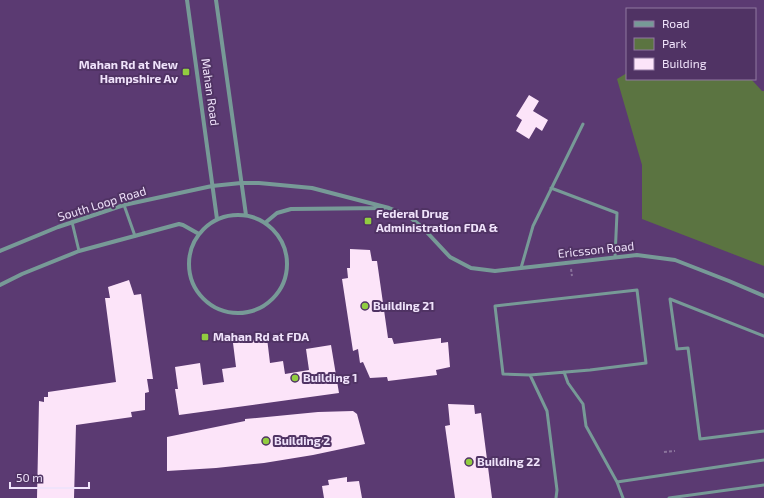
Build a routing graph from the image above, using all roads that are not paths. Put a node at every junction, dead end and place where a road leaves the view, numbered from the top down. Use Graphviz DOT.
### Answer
graph roads {
  1 [pos="187,0"];
  2 [pos="216,0"];
  3 [pos="583,124"];
  4 [pos="241,183"];
  5 [pos="212,186"];
  6 [pos="551,188"];
  7 [pos="124,206"];
  8 [pos="389,208"];
  9 [pos="246,215"];
  10 [pos="217,219"];
  11 [pos="72,222"];
  12 [pos="265,223"];
  13 [pos="199,234"];
  14 [pos="135,236"];
  15 [pos="0,251"];
  16 [pos="79,252"];
  17 [pos="615,257"];
  18 [pos="521,268"];
  19 [pos="0,285"];
  20 [pos="764,296"];
  21 [pos="764,336"];
  22 [pos="564,372"];
  23 [pos="530,375"];
  24 [pos="764,431"];
  25 [pos="764,460"];
  26 [pos="617,482"];
  27 [pos="764,485"];
  28 [pos="556,498"];
  29 [pos="623,498"];
  30 [pos="669,498"];
  1 -- 5 [label="street, Mahan Road"];
  2 -- 4 [label="street, Mahan Road"];
  3 -- 6 [label="lane"];
  4 -- 5 [label="street"];
  4 -- 8 [label="street"];
  4 -- 9 [label="street, Mahan Road"];
  5 -- 7 [label="street, South Loop Road"];
  5 -- 10 [label="street, Mahan Road"];
  6 -- 17 [label="lane"];
  6 -- 18 [label="lane"];
  7 -- 11 [label="street, South Loop Road"];
  7 -- 14 [label="lane"];
  8 -- 12 [label="street"];
  8 -- 18 [label="street, Ericsson Road"];
  9 -- 10 [label="street"];
  9 -- 12 [label="street"];
  10 -- 13 [label="street"];
  11 -- 15 [label="street, South Loop Road"];
  11 -- 16 [label="lane"];
  12 -- 13 [label="street"];
  13 -- 14 [label="street"];
  14 -- 16 [label="street"];
  16 -- 19 [label="street"];
  17 -- 18 [label="street, Ericsson Road"];
  17 -- 20 [label="street, Ericsson Road"];
  21 -- 24 [label="lane"];
  22 -- 23 [label="lane"];
  22 -- 23 [label="lane"];
  22 -- 26 [label="lane"];
  23 -- 28 [label="lane"];
  25 -- 26 [label="lane"];
  26 -- 29 [label="lane"];
  27 -- 30 [label="lane"];
}
